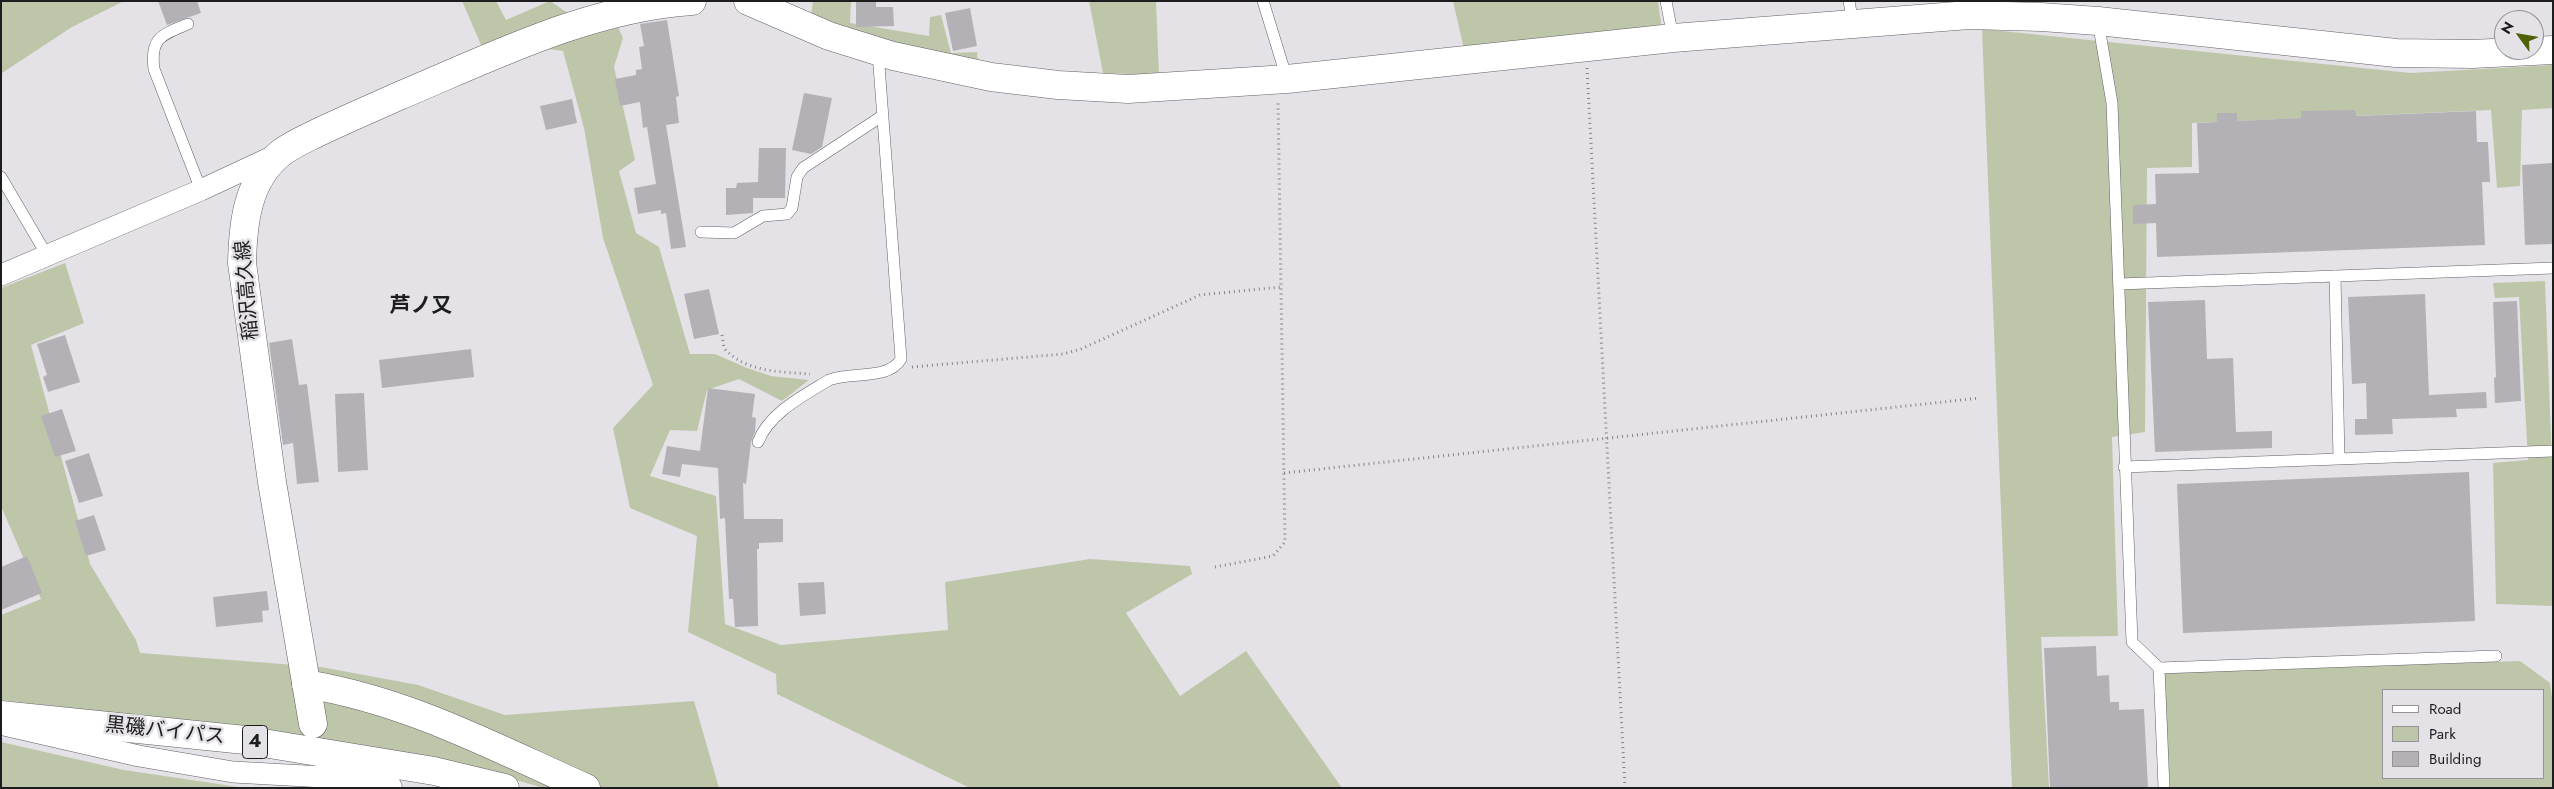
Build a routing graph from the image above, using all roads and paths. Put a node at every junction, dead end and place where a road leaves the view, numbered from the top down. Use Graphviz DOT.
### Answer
graph roads {
  1 [pos="692,1"];
  2 [pos="748,1"];
  3 [pos="1263,1"];
  4 [pos="1666,1"];
  5 [pos="1851,13"];
  6 [pos="2098,22"];
  7 [pos="188,24"];
  8 [pos="1673,38"];
  9 [pos="1586,48"];
  10 [pos="2553,50"];
  11 [pos="878,52"];
  12 [pos="1282,79"];
  13 [pos="882,116"];
  14 [pos="280,153"];
  15 [pos="1,177"];
  16 [pos="202,190"];
  17 [pos="701,232"];
  18 [pos="48,257"];
  19 [pos="2553,268"];
  20 [pos="1,275"];
  21 [pos="2335,276"];
  22 [pos="2119,284"];
  23 [pos="1281,287"];
  24 [pos="722,335"];
  25 [pos="896,367"];
  26 [pos="838,376"];
  27 [pos="1980,398"];
  28 [pos="1606,437"];
  29 [pos="758,442"];
  30 [pos="2553,451"];
  31 [pos="2340,459"];
  32 [pos="2124,467"];
  33 [pos="1284,473"];
  34 [pos="1215,567"];
  35 [pos="2496,656"];
  36 [pos="2160,668"];
  37 [pos="306,684"];
  38 [pos="1,715"];
  39 [pos="1,724"];
  40 [pos="313,724"];
  41 [pos="324,775"];
  42 [pos="388,788"];
  43 [pos="505,788"];
  44 [pos="586,788"];
  45 [pos="1625,788"];
  46 [pos="2164,788"];
  1 -- 14 [label="main road, 稲沢高久線"];
  2 -- 11 [label="main road"];
  3 -- 12 [label="lane"];
  4 -- 8 [label="lane"];
  5 -- 6 [label="main road"];
  5 -- 8 [label="main road"];
  6 -- 10 [label="main road"];
  6 -- 22 [label="lane"];
  7 -- 16 [label="lane"];
  8 -- 9 [label="main road"];
  9 -- 12 [label="main road"];
  9 -- 28 [label="path"];
  11 -- 12 [label="main road"];
  11 -- 13 [label="lane"];
  12 -- 23 [label="path"];
  13 -- 17 [label="lane"];
  13 -- 25 [label="lane"];
  14 -- 16 [label="street"];
  14 -- 37 [label="main road, 稲沢高久線"];
  15 -- 18 [label="lane"];
  16 -- 18 [label="street"];
  18 -- 20 [label="street"];
  19 -- 21 [label="lane"];
  21 -- 22 [label="lane"];
  21 -- 31 [label="lane"];
  22 -- 32 [label="lane"];
  23 -- 25 [label="path"];
  23 -- 33 [label="path"];
  24 -- 26 [label="path"];
  25 -- 26 [label="lane"];
  26 -- 29 [label="lane"];
  27 -- 28 [label="path"];
  28 -- 33 [label="path"];
  28 -- 45 [label="path"];
  30 -- 31 [label="lane"];
  31 -- 32 [label="lane"];
  32 -- 36 [label="lane"];
  33 -- 34 [label="path"];
  35 -- 36 [label="lane"];
  36 -- 46 [label="lane"];
  37 -- 40 [label="main road, 稲沢高久線"];
  37 -- 44 [label="main road"];
  38 -- 43 [label="main road, 黒磯バイパス / 4"];
  39 -- 41 [label="street"];
  41 -- 42 [label="main road"];
}
